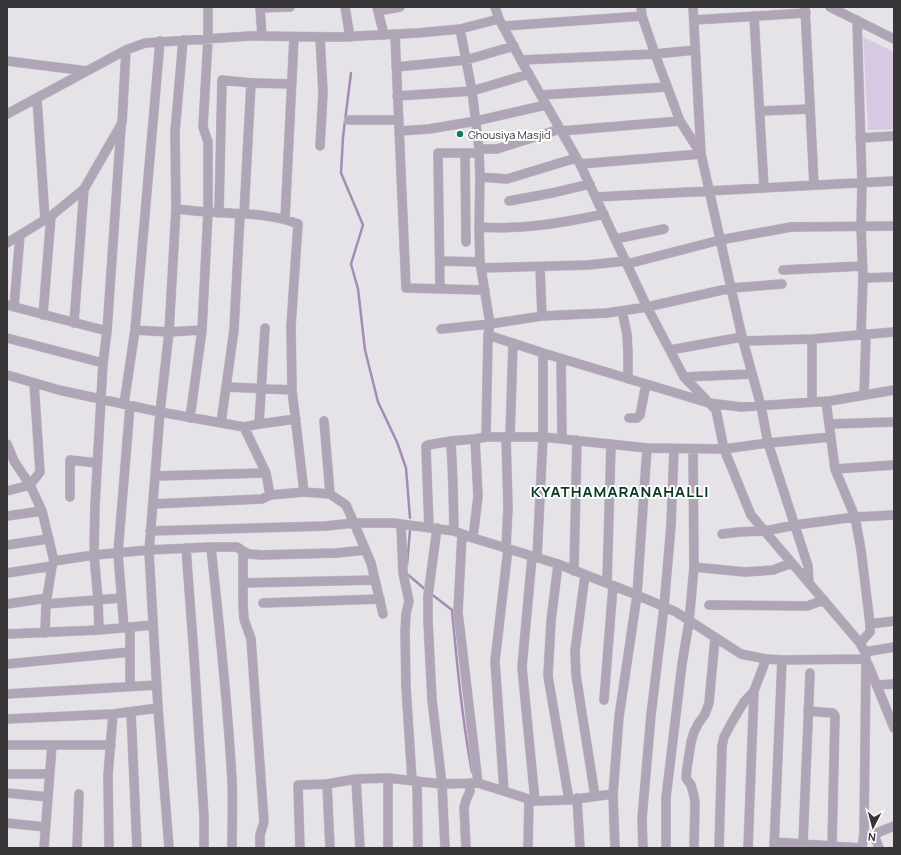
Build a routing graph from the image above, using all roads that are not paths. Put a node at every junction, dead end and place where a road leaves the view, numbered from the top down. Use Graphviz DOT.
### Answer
graph roads {
  1 [pos="208,7"];
  2 [pos="290,7"];
  3 [pos="345,7"];
  4 [pos="400,7"];
  5 [pos="495,7"];
  6 [pos="693,7"];
  7 [pos="830,7"];
  8 [pos="260,8"];
  9 [pos="378,9"];
  10 [pos="805,10"];
  11 [pos="641,11"];
  12 [pos="754,16"];
  13 [pos="694,20"];
  14 [pos="857,20"];
  15 [pos="501,22"];
  16 [pos="460,28"];
  17 [pos="384,34"];
  18 [pos="395,34"];
  19 [pos="262,36"];
  20 [pos="294,37"];
  21 [pos="320,37"];
  22 [pos="350,37"];
  23 [pos="208,39"];
  24 [pos="183,40"];
  25 [pos="894,40"];
  26 [pos="160,41"];
  27 [pos="514,46"];
  28 [pos="126,50"];
  29 [pos="696,50"];
  30 [pos="655,54"];
  31 [pos="466,60"];
  32 [pos="521,60"];
  33 [pos="7,61"];
  34 [pos="396,67"];
  35 [pos="87,70"];
  36 [pos="529,74"];
  37 [pos="251,82"];
  38 [pos="292,84"];
  39 [pos="667,87"];
  40 [pos="472,91"];
  41 [pos="541,95"];
  42 [pos="397,96"];
  43 [pos="37,98"];
  44 [pos="546,105"];
  45 [pos="810,109"];
  46 [pos="760,111"];
  47 [pos="7,114"];
  48 [pos="350,120"];
  49 [pos="399,120"];
  50 [pos="476,121"];
  51 [pos="680,121"];
  52 [pos="122,123"];
  53 [pos="561,130"];
  54 [pos="399,131"];
  55 [pos="894,136"];
  56 [pos="860,138"];
  57 [pos="320,146"];
  58 [pos="479,151"];
  59 [pos="465,153"];
  60 [pos="701,154"];
  61 [pos="578,161"];
  62 [pos="480,177"];
  63 [pos="894,181"];
  64 [pos="862,183"];
  65 [pos="590,184"];
  66 [pos="814,185"];
  67 [pos="764,188"];
  68 [pos="84,189"];
  69 [pos="709,191"];
  70 [pos="596,197"];
  71 [pos="509,201"];
  72 [pos="176,209"];
  73 [pos="208,212"];
  74 [pos="219,213"];
  75 [pos="242,214"];
  76 [pos="604,214"];
  77 [pos="48,218"];
  78 [pos="285,219"];
  79 [pos="861,226"];
  80 [pos="894,226"];
  81 [pos="479,227"];
  82 [pos="664,229"];
  83 [pos="20,235"];
  84 [pos="615,239"];
  85 [pos="720,240"];
  86 [pos="466,242"];
  87 [pos="7,243"];
  88 [pos="440,261"];
  89 [pos="627,263"];
  90 [pos="480,265"];
  91 [pos="863,266"];
  92 [pos="540,267"];
  93 [pos="783,270"];
  94 [pos="894,277"];
  95 [pos="863,278"];
  96 [pos="782,284"];
  97 [pos="731,288"];
  98 [pos="440,289"];
  99 [pos="485,290"];
  100 [pos="11,306"];
  101 [pos="647,307"];
  102 [pos="622,311"];
  103 [pos="43,315"];
  104 [pos="542,316"];
  105 [pos="74,323"];
  106 [pos="490,324"];
  107 [pos="265,328"];
  108 [pos="441,329"];
  109 [pos="107,330"];
  110 [pos="135,330"];
  111 [pos="202,330"];
  112 [pos="169,332"];
  113 [pos="894,332"];
  114 [pos="864,334"];
  115 [pos="488,335"];
  116 [pos="7,338"];
  117 [pos="743,339"];
  118 [pos="812,339"];
  119 [pos="513,344"];
  120 [pos="670,350"];
  121 [pos="542,353"];
  122 [pos="561,359"];
  123 [pos="103,364"];
  124 [pos="752,374"];
  125 [pos="7,376"];
  126 [pos="684,377"];
  127 [pos="628,379"];
  128 [pos="34,383"];
  129 [pos="646,384"];
  130 [pos="226,387"];
  131 [pos="261,389"];
  132 [pos="292,390"];
  133 [pos="894,390"];
  134 [pos="864,395"];
  135 [pos="101,399"];
  136 [pos="826,401"];
  137 [pos="812,402"];
  138 [pos="709,403"];
  139 [pos="127,405"];
  140 [pos="761,406"];
  141 [pos="160,412"];
  142 [pos="190,418"];
  143 [pos="629,418"];
  144 [pos="296,419"];
  145 [pos="324,421"];
  146 [pos="894,422"];
  147 [pos="221,423"];
  148 [pos="259,424"];
  149 [pos="829,424"];
  150 [pos="244,427"];
  151 [pos="486,437"];
  152 [pos="508,437"];
  153 [pos="543,437"];
  154 [pos="830,437"];
  155 [pos="475,439"];
  156 [pos="562,439"];
  157 [pos="577,440"];
  158 [pos="451,441"];
  159 [pos="768,443"];
  160 [pos="7,444"];
  161 [pos="611,444"];
  162 [pos="647,448"];
  163 [pos="674,449"];
  164 [pos="693,449"];
  165 [pos="724,449"];
  166 [pos="10,462"];
  167 [pos="97,463"];
  168 [pos="894,465"];
  169 [pos="835,469"];
  170 [pos="266,473"];
  171 [pos="155,476"];
  172 [pos="30,485"];
  173 [pos="7,491"];
  174 [pos="304,492"];
  175 [pos="330,494"];
  176 [pos="270,495"];
  177 [pos="70,496"];
  178 [pos="152,504"];
  179 [pos="42,511"];
  180 [pos="894,515"];
  181 [pos="7,516"];
  182 [pos="855,517"];
  183 [pos="354,523"];
  184 [pos="402,524"];
  185 [pos="795,525"];
  186 [pos="433,528"];
  187 [pos="150,531"];
  188 [pos="765,531"];
  189 [pos="458,532"];
  190 [pos="722,534"];
  191 [pos="473,538"];
  192 [pos="48,539"];
  193 [pos="178,541"];
  194 [pos="7,544"];
  195 [pos="211,546"];
  196 [pos="507,549"];
  197 [pos="149,550"];
  198 [pos="365,550"];
  199 [pos="243,551"];
  200 [pos="118,553"];
  201 [pos="94,555"];
  202 [pos="535,557"];
  203 [pos="53,563"];
  204 [pos="792,563"];
  205 [pos="558,564"];
  206 [pos="694,567"];
  207 [pos="574,571"];
  208 [pos="7,573"];
  209 [pos="585,575"];
  210 [pos="375,580"];
  211 [pos="242,583"];
  212 [pos="809,583"];
  213 [pos="610,585"];
  214 [pos="637,595"];
  215 [pos="122,598"];
  216 [pos="98,599"];
  217 [pos="380,599"];
  218 [pos="824,600"];
  219 [pos="46,601"];
  220 [pos="263,603"];
  221 [pos="7,604"];
  222 [pos="709,605"];
  223 [pos="664,607"];
  224 [pos="383,614"];
  225 [pos="894,621"];
  226 [pos="689,622"];
  227 [pos="870,624"];
  228 [pos="153,626"];
  229 [pos="127,628"];
  230 [pos="99,630"];
  231 [pos="45,633"];
  232 [pos="7,634"];
  233 [pos="715,638"];
  234 [pos="860,643"];
  235 [pos="894,647"];
  236 [pos="130,652"];
  237 [pos="866,655"];
  238 [pos="766,659"];
  239 [pos="782,660"];
  240 [pos="7,664"];
  241 [pos="810,673"];
  242 [pos="894,684"];
  243 [pos="157,685"];
  244 [pos="877,685"];
  245 [pos="130,687"];
  246 [pos="754,691"];
  247 [pos="7,694"];
  248 [pos="604,700"];
  249 [pos="158,708"];
  250 [pos="808,711"];
  251 [pos="131,712"];
  252 [pos="113,714"];
  253 [pos="7,719"];
  254 [pos="894,728"];
  255 [pos="52,745"];
  256 [pos="111,745"];
  257 [pos="7,746"];
  258 [pos="7,774"];
  259 [pos="50,774"];
  260 [pos="388,778"];
  261 [pos="356,779"];
  262 [pos="414,780"];
  263 [pos="474,783"];
  264 [pos="327,784"];
  265 [pos="442,784"];
  266 [pos="504,791"];
  267 [pos="7,793"];
  268 [pos="79,794"];
  269 [pos="613,794"];
  270 [pos="48,796"];
  271 [pos="595,796"];
  272 [pos="573,799"];
  273 [pos="532,800"];
  274 [pos="7,823"];
  275 [pos="894,826"];
  276 [pos="45,827"];
  277 [pos="803,844"];
  278 [pos="774,845"];
  279 [pos="832,846"];
  280 [pos="44,848"];
  281 [pos="78,848"];
  282 [pos="109,848"];
  283 [pos="137,848"];
  284 [pos="169,848"];
  285 [pos="204,848"];
  286 [pos="232,848"];
  287 [pos="260,848"];
  288 [pos="300,848"];
  289 [pos="330,848"];
  290 [pos="360,848"];
  291 [pos="388,848"];
  292 [pos="418,848"];
  293 [pos="444,848"];
  294 [pos="466,848"];
  295 [pos="528,848"];
  296 [pos="580,848"];
  297 [pos="614,848"];
  298 [pos="643,848"];
  299 [pos="666,848"];
  300 [pos="694,848"];
  301 [pos="719,848"];
  302 [pos="748,848"];
  303 [pos="862,848"];
  304 [pos="879,848"];
  1 -- 23 [label="street"];
  2 -- 8 [label="street"];
  3 -- 22 [label="street"];
  4 -- 9 [label="street"];
  5 -- 15 [label="street"];
  6 -- 13 [label="street"];
  7 -- 14 [label="street"];
  8 -- 19 [label="street"];
  9 -- 17 [label="street"];
  10 -- 12 [label="street"];
  10 -- 45 [label="street"];
  11 -- 15 [label="street"];
  11 -- 30 [label="street"];
  12 -- 13 [label="street"];
  12 -- 46 [label="street"];
  13 -- 29 [label="street"];
  14 -- 25 [label="street"];
  14 -- 56 [label="street"];
  15 -- 16 [label="street"];
  15 -- 27 [label="street"];
  16 -- 18 [label="street"];
  16 -- 31 [label="street"];
  17 -- 18 [label="street"];
  17 -- 22 [label="street"];
  18 -- 34 [label="street"];
  19 -- 20 [label="street"];
  19 -- 23 [label="street"];
  20 -- 21 [label="street"];
  20 -- 38 [label="street"];
  21 -- 22 [label="street"];
  21 -- 57 [label="street"];
  23 -- 24 [label="street"];
  23 -- 73 [label="street"];
  24 -- 26 [label="street"];
  24 -- 72 [label="street"];
  26 -- 28 [label="street"];
  26 -- 110 [label="street"];
  27 -- 31 [label="street"];
  27 -- 32 [label="street"];
  28 -- 35 [label="street"];
  28 -- 52 [label="street"];
  29 -- 30 [label="street"];
  29 -- 60 [label="street"];
  30 -- 32 [label="street"];
  30 -- 39 [label="street"];
  31 -- 34 [label="street"];
  31 -- 40 [label="street"];
  32 -- 36 [label="street"];
  33 -- 35 [label="street"];
  34 -- 42 [label="street"];
  35 -- 43 [label="street"];
  36 -- 40 [label="street"];
  36 -- 41 [label="street"];
  37 -- 38 [label="street"];
  37 -- 74 [label="street"];
  37 -- 75 [label="street"];
  38 -- 78 [label="street"];
  39 -- 41 [label="street"];
  39 -- 51 [label="street"];
  40 -- 42 [label="street"];
  40 -- 50 [label="street"];
  41 -- 44 [label="street"];
  42 -- 49 [label="street"];
  43 -- 47 [label="street"];
  43 -- 77 [label="street"];
  44 -- 50 [label="street"];
  44 -- 53 [label="street"];
  45 -- 46 [label="street"];
  45 -- 66 [label="street"];
  46 -- 67 [label="street"];
  48 -- 49 [label="street"];
  49 -- 54 [label="street"];
  50 -- 54 [label="street"];
  50 -- 58 [label="street"];
  51 -- 53 [label="street"];
  51 -- 60 [label="street"];
  52 -- 68 [label="street"];
  52 -- 109 [label="street"];
  53 -- 58 [label="street"];
  53 -- 61 [label="street"];
  54 -- 98 [label="street"];
  55 -- 56 [label="street"];
  56 -- 64 [label="street"];
  58 -- 59 [label="street"];
  58 -- 62 [label="street"];
  59 -- 86 [label="street"];
  59 -- 88 [label="street"];
  60 -- 61 [label="street"];
  60 -- 69 [label="street"];
  61 -- 62 [label="street"];
  61 -- 65 [label="street"];
  62 -- 81 [label="street"];
  63 -- 64 [label="street"];
  64 -- 66 [label="street"];
  64 -- 79 [label="street"];
  65 -- 70 [label="street"];
  65 -- 71 [label="street"];
  66 -- 67 [label="street"];
  67 -- 69 [label="street"];
  68 -- 77 [label="street"];
  68 -- 105 [label="street"];
  69 -- 70 [label="street"];
  69 -- 85 [label="street"];
  70 -- 76 [label="street"];
  72 -- 73 [label="street"];
  72 -- 112 [label="street"];
  73 -- 74 [label="street"];
  73 -- 111 [label="street"];
  74 -- 75 [label="street"];
  75 -- 78 [label="street"];
  75 -- 130 [label="street"];
  76 -- 81 [label="street"];
  76 -- 84 [label="street"];
  77 -- 83 [label="street"];
  77 -- 103 [label="street"];
  78 -- 132 [label="street"];
  79 -- 80 [label="street"];
  79 -- 85 [label="street"];
  79 -- 91 [label="street"];
  81 -- 90 [label="street"];
  82 -- 84 [label="street"];
  83 -- 87 [label="street"];
  83 -- 100 [label="street"];
  84 -- 89 [label="street"];
  85 -- 89 [label="street"];
  85 -- 97 [label="street"];
  88 -- 90 [label="street"];
  88 -- 98 [label="street"];
  89 -- 92 [label="street"];
  89 -- 101 [label="street"];
  90 -- 92 [label="street"];
  90 -- 99 [label="street"];
  91 -- 93 [label="street"];
  91 -- 95 [label="street"];
  92 -- 104 [label="street"];
  94 -- 95 [label="street"];
  95 -- 114 [label="street"];
  96 -- 97 [label="street"];
  97 -- 101 [label="street"];
  97 -- 117 [label="street"];
  98 -- 99 [label="street"];
  99 -- 106 [label="street"];
  100 -- 103 [label="street"];
  101 -- 102 [label="street"];
  101 -- 120 [label="street"];
  102 -- 104 [label="street"];
  102 -- 127 [label="street"];
  103 -- 105 [label="street"];
  104 -- 106 [label="street"];
  105 -- 109 [label="street"];
  106 -- 108 [label="street"];
  106 -- 115 [label="street"];
  107 -- 131 [label="street"];
  109 -- 123 [label="street"];
  110 -- 112 [label="street"];
  110 -- 139 [label="street"];
  111 -- 112 [label="street"];
  111 -- 142 [label="street"];
  112 -- 141 [label="street"];
  113 -- 114 [label="street"];
  114 -- 118 [label="street"];
  114 -- 134 [label="street"];
  115 -- 119 [label="street"];
  115 -- 151 [label="street"];
  116 -- 123 [label="street"];
  117 -- 118 [label="street"];
  117 -- 120 [label="street"];
  117 -- 124 [label="street"];
  118 -- 137 [label="street"];
  119 -- 121 [label="street"];
  119 -- 152 [label="street"];
  120 -- 126 [label="street"];
  121 -- 122 [label="street"];
  121 -- 153 [label="street"];
  122 -- 127 [label="street"];
  122 -- 156 [label="street"];
  123 -- 135 [label="street"];
  124 -- 126 [label="street"];
  124 -- 140 [label="street"];
  125 -- 128 [label="street"];
  126 -- 138 [label="street"];
  127 -- 129 [label="street"];
  128 -- 135 [label="street"];
  128 -- 172 [label="street"];
  129 -- 138 [label="street"];
  129 -- 143 [label="street"];
  130 -- 131 [label="street"];
  130 -- 147 [label="street"];
  131 -- 132 [label="street"];
  131 -- 148 [label="street"];
  132 -- 144 [label="street"];
  133 -- 134 [label="street"];
  134 -- 136 [label="street"];
  135 -- 139 [label="street"];
  135 -- 167 [label="street"];
  136 -- 137 [label="street"];
  136 -- 149 [label="street"];
  137 -- 140 [label="street"];
  138 -- 140 [label="street"];
  138 -- 165 [label="street"];
  139 -- 141 [label="street"];
  139 -- 200 [label="street"];
  140 -- 159 [label="street"];
  141 -- 142 [label="street"];
  141 -- 171 [label="street"];
  142 -- 147 [label="street"];
  144 -- 148 [label="street"];
  144 -- 174 [label="street"];
  145 -- 175 [label="street"];
  146 -- 149 [label="street"];
  147 -- 150 [label="street"];
  148 -- 150 [label="street"];
  149 -- 154 [label="street"];
  150 -- 170 [label="street"];
  151 -- 152 [label="street"];
  151 -- 155 [label="street"];
  152 -- 153 [label="street"];
  152 -- 196 [label="street"];
  153 -- 156 [label="street"];
  153 -- 202 [label="street"];
  154 -- 159 [label="street"];
  154 -- 169 [label="street"];
  155 -- 158 [label="street"];
  155 -- 191 [label="street"];
  156 -- 157 [label="street"];
  157 -- 161 [label="street"];
  157 -- 207 [label="street"];
  158 -- 186 [label="street"];
  158 -- 189 [label="street"];
  159 -- 165 [label="street"];
  159 -- 185 [label="street"];
  160 -- 166 [label="street"];
  161 -- 162 [label="street"];
  161 -- 213 [label="street"];
  162 -- 163 [label="street"];
  162 -- 214 [label="street"];
  163 -- 164 [label="street"];
  163 -- 223 [label="street"];
  164 -- 165 [label="street"];
  164 -- 206 [label="street"];
  165 -- 188 [label="street"];
  166 -- 172 [label="street"];
  167 -- 177 [label="street"];
  167 -- 201 [label="street"];
  168 -- 169 [label="street"];
  169 -- 182 [label="street"];
  170 -- 171 [label="street"];
  170 -- 176 [label="street"];
  171 -- 178 [label="street"];
  172 -- 173 [label="street"];
  172 -- 179 [label="street"];
  174 -- 175 [label="street"];
  174 -- 176 [label="street"];
  175 -- 183 [label="street"];
  176 -- 178 [label="street"];
  178 -- 187 [label="street"];
  179 -- 181 [label="street"];
  179 -- 192 [label="street"];
  180 -- 182 [label="street"];
  182 -- 185 [label="street"];
  182 -- 227 [label="street"];
  183 -- 184 [label="street"];
  183 -- 193 [label="street"];
  183 -- 198 [label="street"];
  184 -- 186 [label="street"];
  184 -- 262 [label="street"];
  185 -- 188 [label="street"];
  185 -- 212 [label="street"];
  186 -- 189 [label="street"];
  186 -- 265 [label="street"];
  187 -- 193 [label="street"];
  187 -- 197 [label="street"];
  188 -- 190 [label="street"];
  188 -- 204 [label="street"];
  189 -- 191 [label="street"];
  189 -- 263 [label="street"];
  191 -- 196 [label="street"];
  192 -- 194 [label="street"];
  192 -- 203 [label="street"];
  193 -- 195 [label="street"];
  193 -- 197 [label="street"];
  193 -- 285 [label="street"];
  195 -- 199 [label="street"];
  195 -- 286 [label="street"];
  196 -- 202 [label="street"];
  196 -- 266 [label="street"];
  197 -- 200 [label="street"];
  197 -- 228 [label="street"];
  198 -- 199 [label="street"];
  198 -- 210 [label="street"];
  199 -- 211 [label="street"];
  200 -- 201 [label="street"];
  200 -- 215 [label="street"];
  201 -- 203 [label="street"];
  201 -- 216 [label="street"];
  202 -- 205 [label="street"];
  202 -- 273 [label="street"];
  203 -- 208 [label="street"];
  203 -- 219 [label="street"];
  204 -- 206 [label="street"];
  204 -- 212 [label="street"];
  205 -- 207 [label="street"];
  205 -- 272 [label="street"];
  206 -- 226 [label="street"];
  207 -- 209 [label="street"];
  209 -- 213 [label="street"];
  209 -- 271 [label="street"];
  210 -- 211 [label="street"];
  210 -- 217 [label="street"];
  211 -- 287 [label="street"];
  212 -- 218 [label="street"];
  213 -- 214 [label="street"];
  213 -- 248 [label="street"];
  214 -- 223 [label="street"];
  214 -- 269 [label="street"];
  215 -- 216 [label="street"];
  215 -- 229 [label="street"];
  216 -- 219 [label="street"];
  216 -- 230 [label="street"];
  217 -- 220 [label="street"];
  217 -- 224 [label="street"];
  218 -- 222 [label="street"];
  218 -- 234 [label="street"];
  219 -- 221 [label="street"];
  219 -- 231 [label="street"];
  223 -- 226 [label="street"];
  223 -- 298 [label="street"];
  225 -- 227 [label="street"];
  226 -- 233 [label="street"];
  226 -- 299 [label="street"];
  227 -- 234 [label="street"];
  228 -- 229 [label="street"];
  228 -- 243 [label="street"];
  229 -- 230 [label="street"];
  229 -- 236 [label="street"];
  230 -- 231 [label="street"];
  231 -- 232 [label="street"];
  233 -- 238 [label="street"];
  233 -- 300 [label="street"];
  234 -- 237 [label="street"];
  235 -- 237 [label="street"];
  236 -- 240 [label="street"];
  236 -- 245 [label="street"];
  237 -- 239 [label="street"];
  237 -- 244 [label="street"];
  237 -- 303 [label="street"];
  238 -- 239 [label="street"];
  238 -- 246 [label="street"];
  239 -- 278 [label="street"];
  241 -- 250 [label="street"];
  242 -- 244 [label="street"];
  243 -- 245 [label="street"];
  243 -- 249 [label="street"];
  244 -- 254 [label="street"];
  245 -- 247 [label="street"];
  246 -- 301 [label="street"];
  246 -- 302 [label="street"];
  249 -- 251 [label="street"];
  249 -- 284 [label="street"];
  250 -- 277 [label="street"];
  250 -- 279 [label="street"];
  251 -- 252 [label="street"];
  251 -- 283 [label="street"];
  252 -- 253 [label="street"];
  252 -- 256 [label="street"];
  255 -- 256 [label="street"];
  255 -- 257 [label="street"];
  255 -- 259 [label="street"];
  256 -- 282 [label="street"];
  258 -- 259 [label="street"];
  259 -- 270 [label="street"];
  260 -- 261 [label="street"];
  260 -- 262 [label="street"];
  260 -- 291 [label="street"];
  261 -- 264 [label="street"];
  261 -- 290 [label="street"];
  262 -- 265 [label="street"];
  262 -- 292 [label="street"];
  263 -- 265 [label="street"];
  263 -- 266 [label="street"];
  263 -- 294 [label="street"];
  264 -- 288 [label="street"];
  264 -- 289 [label="street"];
  265 -- 293 [label="street"];
  266 -- 273 [label="street"];
  267 -- 270 [label="street"];
  268 -- 281 [label="street"];
  269 -- 271 [label="street"];
  269 -- 297 [label="street"];
  270 -- 276 [label="street"];
  271 -- 272 [label="street"];
  272 -- 273 [label="street"];
  272 -- 296 [label="street"];
  273 -- 295 [label="street"];
  274 -- 276 [label="street"];
  275 -- 304 [label="street"];
  276 -- 280 [label="street"];
  277 -- 278 [label="street"];
  277 -- 279 [label="street"];
  279 -- 303 [label="street"];
}
